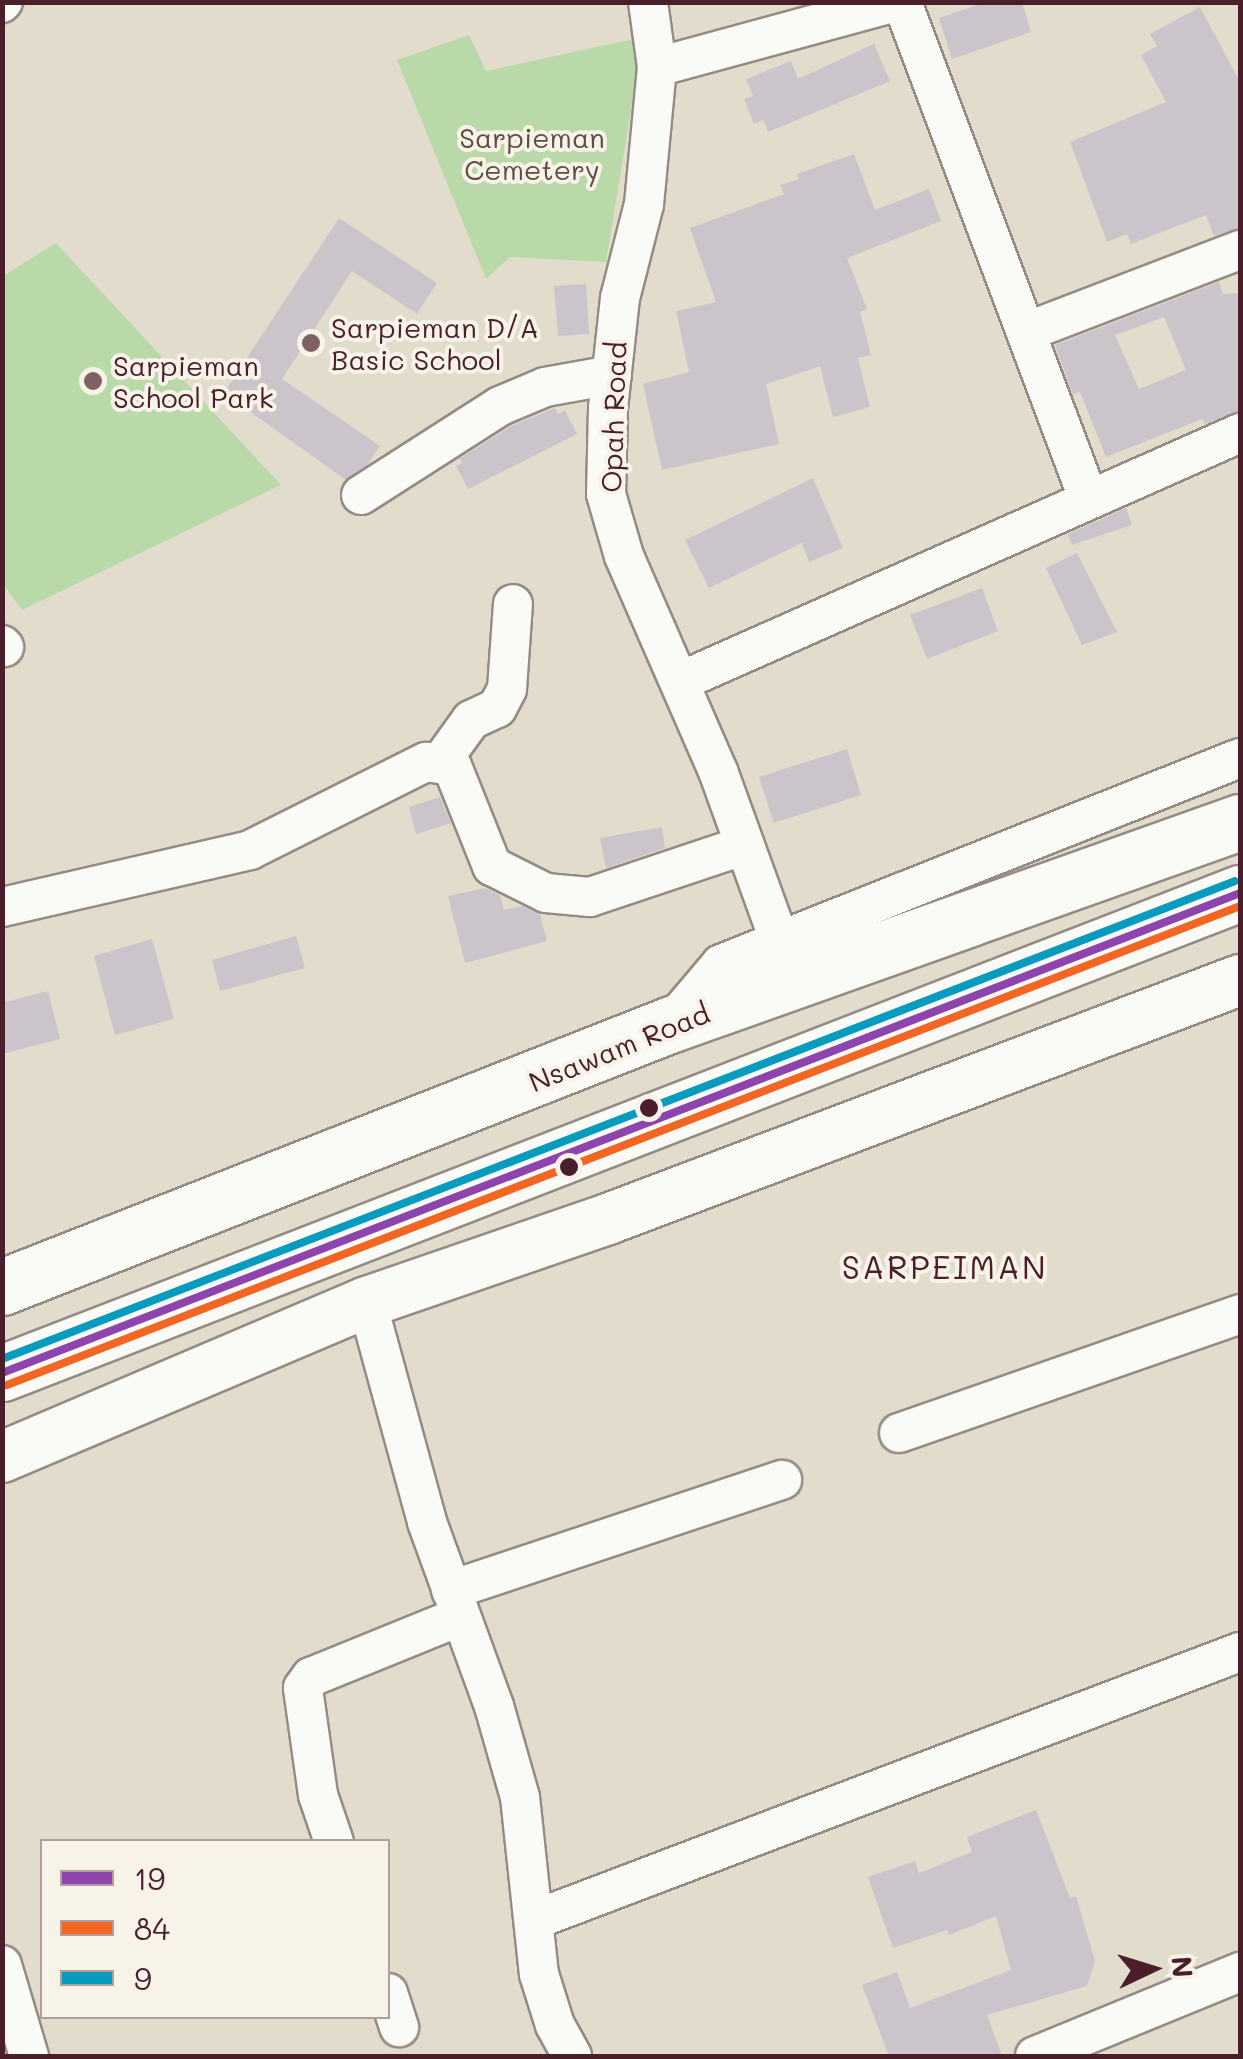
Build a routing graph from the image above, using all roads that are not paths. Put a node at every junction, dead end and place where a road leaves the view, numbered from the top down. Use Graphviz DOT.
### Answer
graph roads {
  1 [pos="648,2"];
  2 [pos="900,2"];
  3 [pos="656,66"];
  4 [pos="1240,250"];
  5 [pos="1026,332"];
  6 [pos="612,375"];
  7 [pos="1240,433"];
  8 [pos="362,495"];
  9 [pos="1088,498"];
  10 [pos="513,604"];
  11 [pos="681,680"];
  12 [pos="1240,758"];
  13 [pos="440,763"];
  14 [pos="1240,822"];
  15 [pos="744,845"];
  16 [pos="1240,893"];
  17 [pos="2,907"];
  18 [pos="787,962"];
  19 [pos="1240,980"];
  20 [pos="2,1287"];
  21 [pos="367,1302"];
  22 [pos="1240,1314"];
  23 [pos="2,1374"];
  24 [pos="899,1432"];
  25 [pos="2,1458"];
  26 [pos="782,1480"];
  27 [pos="455,1604"];
  28 [pos="1240,1652"];
  29 [pos="333,1839"];
  30 [pos="534,1920"];
  31 [pos="2,1964"];
  32 [pos="1240,1972"];
  33 [pos="29,2056"];
  34 [pos="572,2056"];
  35 [pos="1035,2056"];
  1 -- 3 [label="street, Opah Road"];
  2 -- 3 [label="street"];
  2 -- 5 [label="street"];
  3 -- 6 [label="street, Opah Road"];
  4 -- 5 [label="street"];
  5 -- 9 [label="street"];
  6 -- 8 [label="street"];
  6 -- 11 [label="street, Opah Road"];
  7 -- 9 [label="street"];
  9 -- 11 [label="street"];
  10 -- 13 [label="street"];
  11 -- 15 [label="street, Opah Road"];
  12 -- 18 [label="street"];
  13 -- 15 [label="street"];
  13 -- 17 [label="street"];
  14 -- 18 [label="highway, Nsawam Road"];
  15 -- 18 [label="street, Opah Road"];
  16 -- 23 [label="highway"];
  18 -- 20 [label="highway, Nsawam Road"];
  19 -- 21 [label="main road"];
  21 -- 25 [label="main road"];
  21 -- 27 [label="street"];
  22 -- 24 [label="street"];
  26 -- 27 [label="street"];
  27 -- 29 [label="street"];
  27 -- 30 [label="street"];
  28 -- 30 [label="street"];
  30 -- 34 [label="street"];
  31 -- 33 [label="street"];
  32 -- 35 [label="street"];
}
